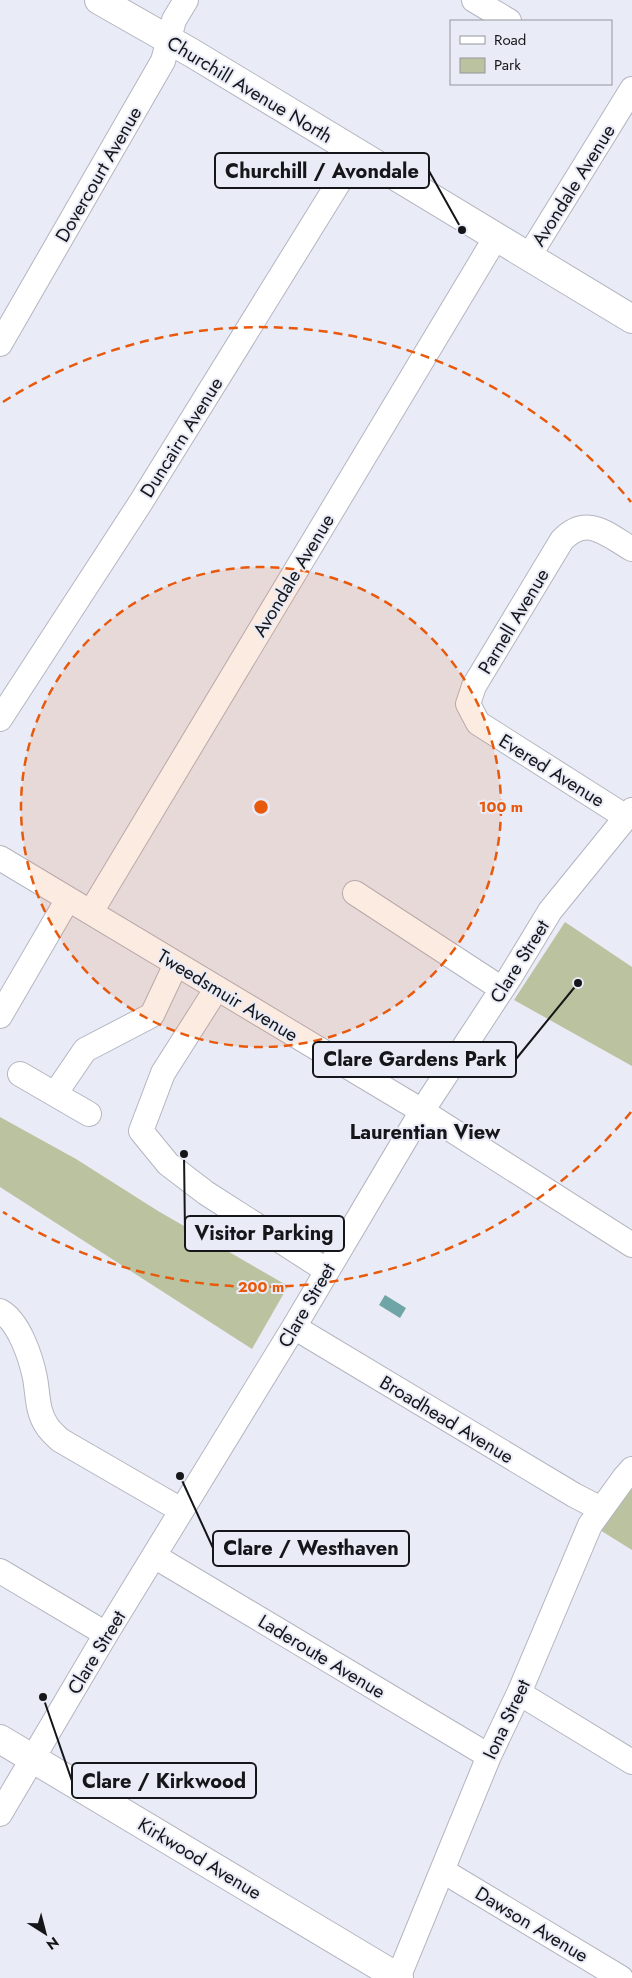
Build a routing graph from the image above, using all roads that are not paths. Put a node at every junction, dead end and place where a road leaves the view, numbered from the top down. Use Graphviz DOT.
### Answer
graph roads {
  1 [pos="99,0"];
  2 [pos="186,0"];
  3 [pos="474,0"];
  4 [pos="507,20"];
  5 [pos="167,39"];
  6 [pos="626,90"];
  7 [pos="357,153"];
  8 [pos="496,237"];
  9 [pos="529,256"];
  10 [pos="632,319"];
  11 [pos="0,344"];
  12 [pos="632,549"];
  13 [pos="0,719"];
  14 [pos="478,722"];
  15 [pos="629,814"];
  16 [pos="0,858"];
  17 [pos="355,894"];
  18 [pos="68,899"];
  19 [pos="91,912"];
  20 [pos="176,964"];
  21 [pos="217,988"];
  22 [pos="502,989"];
  23 [pos="0,1016"];
  24 [pos="20,1074"];
  25 [pos="55,1094"];
  26 [pos="422,1111"];
  27 [pos="89,1114"];
  28 [pos="632,1245"];
  29 [pos="326,1270"];
  30 [pos="0,1311"];
  31 [pos="294,1328"];
  32 [pos="632,1469"];
  33 [pos="601,1509"];
  34 [pos="181,1510"];
  35 [pos="154,1556"];
  36 [pos="0,1571"];
  37 [pos="106,1634"];
  38 [pos="519,1693"];
  39 [pos="0,1739"];
  40 [pos="489,1756"];
  41 [pos="34,1759"];
  42 [pos="632,1762"];
  43 [pos="0,1814"];
  44 [pos="443,1871"];
  45 [pos="399,1978"];
  46 [pos="621,1978"];
  1 -- 5 [label="main road, Churchill Avenue North"];
  2 -- 5 [label="street, Dovercourt Avenue"];
  3 -- 4 [label="street"];
  5 -- 7 [label="main road, Churchill Avenue North"];
  5 -- 11 [label="street, Dovercourt Avenue"];
  6 -- 9 [label="street, Avondale Avenue"];
  7 -- 8 [label="main road, Churchill Avenue North"];
  7 -- 13 [label="street, Duncairn Avenue"];
  8 -- 9 [label="main road, Churchill Avenue North"];
  8 -- 19 [label="street, Avondale Avenue"];
  9 -- 10 [label="main road, Churchill Avenue North"];
  12 -- 14 [label="street, Parnell Avenue"];
  14 -- 15 [label="street, Evered Avenue"];
  15 -- 22 [label="street, Clare Street"];
  16 -- 18 [label="street, Tweedsmuir Avenue"];
  17 -- 22 [label="street"];
  18 -- 19 [label="street, Tweedsmuir Avenue"];
  18 -- 23 [label="street"];
  19 -- 20 [label="street, Tweedsmuir Avenue"];
  20 -- 21 [label="street, Tweedsmuir Avenue"];
  20 -- 25 [label="street"];
  21 -- 26 [label="street, Tweedsmuir Avenue"];
  21 -- 29 [label="street"];
  22 -- 26 [label="street, Clare Street"];
  24 -- 25 [label="street"];
  25 -- 27 [label="street"];
  26 -- 28 [label="street, Tweedsmuir Avenue"];
  26 -- 29 [label="street, Clare Street"];
  29 -- 31 [label="street, Clare Street"];
  30 -- 34 [label="street"];
  31 -- 33 [label="street, Broadhead Avenue"];
  31 -- 34 [label="street, Clare Street"];
  32 -- 33 [label="street, Iona Street"];
  33 -- 38 [label="street, Iona Street"];
  34 -- 35 [label="street, Clare Street"];
  35 -- 37 [label="street, Clare Street"];
  35 -- 40 [label="street, Laderoute Avenue"];
  36 -- 37 [label="street"];
  37 -- 41 [label="street, Clare Street"];
  38 -- 40 [label="street, Iona Street"];
  38 -- 42 [label="street"];
  39 -- 41 [label="main road, Kirkwood Avenue"];
  40 -- 44 [label="street, Iona Street"];
  41 -- 43 [label="street, Clare Street"];
  41 -- 45 [label="main road, Kirkwood Avenue"];
  44 -- 45 [label="street, Iona Street"];
  44 -- 46 [label="street, Dawson Avenue"];
}
